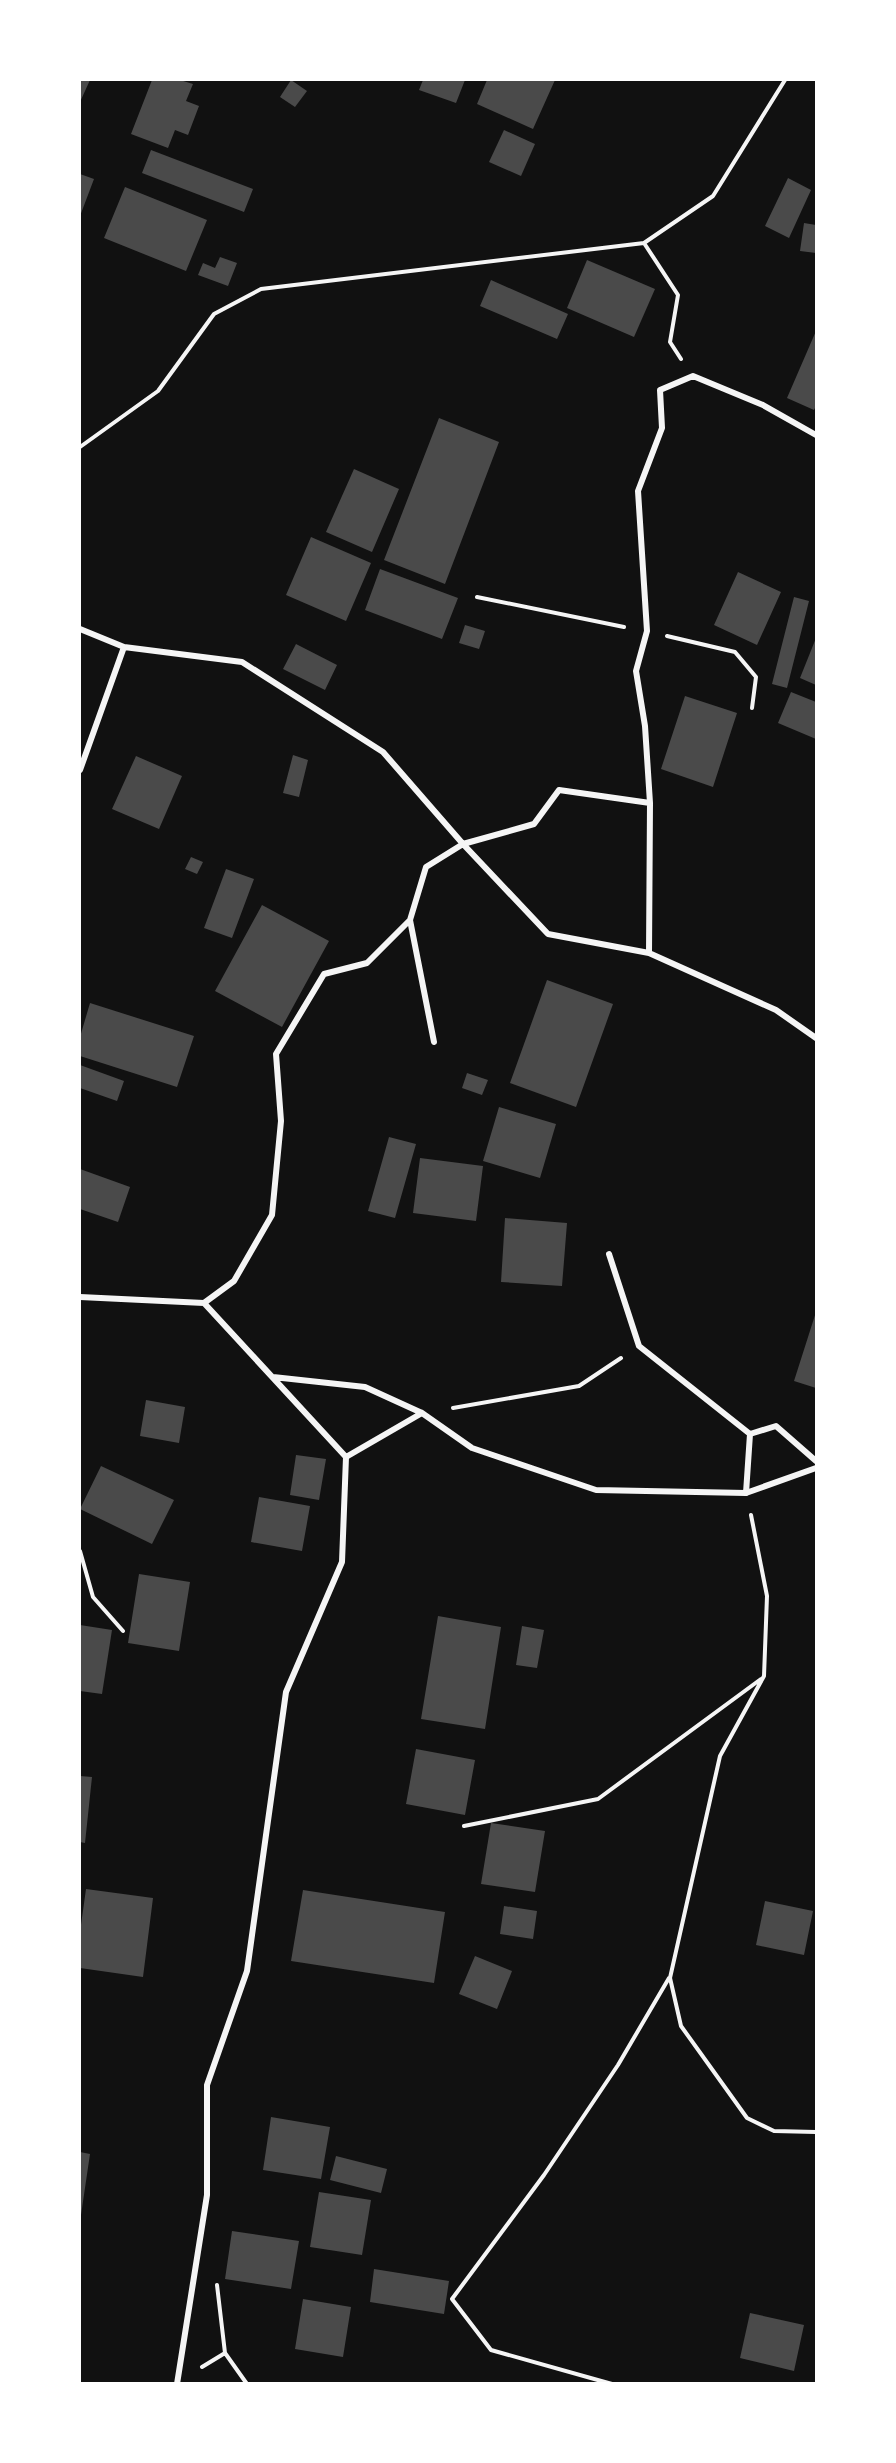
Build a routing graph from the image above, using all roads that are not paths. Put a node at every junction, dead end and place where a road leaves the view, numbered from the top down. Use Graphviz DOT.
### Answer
graph roads {
  1 [pos="816,435"];
  2 [pos="80,629"];
  3 [pos="124,648"];
  4 [pos="80,770"];
  5 [pos="650,803"];
  6 [pos="463,844"];
  7 [pos="410,920"];
  8 [pos="650,953"];
  9 [pos="816,1038"];
  10 [pos="434,1042"];
  11 [pos="609,1254"];
  12 [pos="80,1297"];
  13 [pos="204,1304"];
  14 [pos="272,1376"];
  15 [pos="422,1413"];
  16 [pos="750,1434"];
  17 [pos="346,1456"];
  18 [pos="816,1461"];
  19 [pos="816,1468"];
  20 [pos="746,1493"];
  21 [pos="177,2383"];
  1 -- 5 [label="street"];
  2 -- 3 [label="street"];
  3 -- 4 [label="street"];
  3 -- 6 [label="street"];
  5 -- 6 [label="street"];
  5 -- 8 [label="street"];
  6 -- 7 [label="street"];
  6 -- 8 [label="street"];
  7 -- 10 [label="street"];
  7 -- 13 [label="street"];
  8 -- 9 [label="street"];
  11 -- 16 [label="street"];
  12 -- 13 [label="street"];
  13 -- 14 [label="street"];
  14 -- 15 [label="street"];
  14 -- 17 [label="street"];
  15 -- 17 [label="street"];
  15 -- 20 [label="street"];
  16 -- 18 [label="street"];
  16 -- 20 [label="street"];
  17 -- 21 [label="street"];
  19 -- 20 [label="street"];
}
